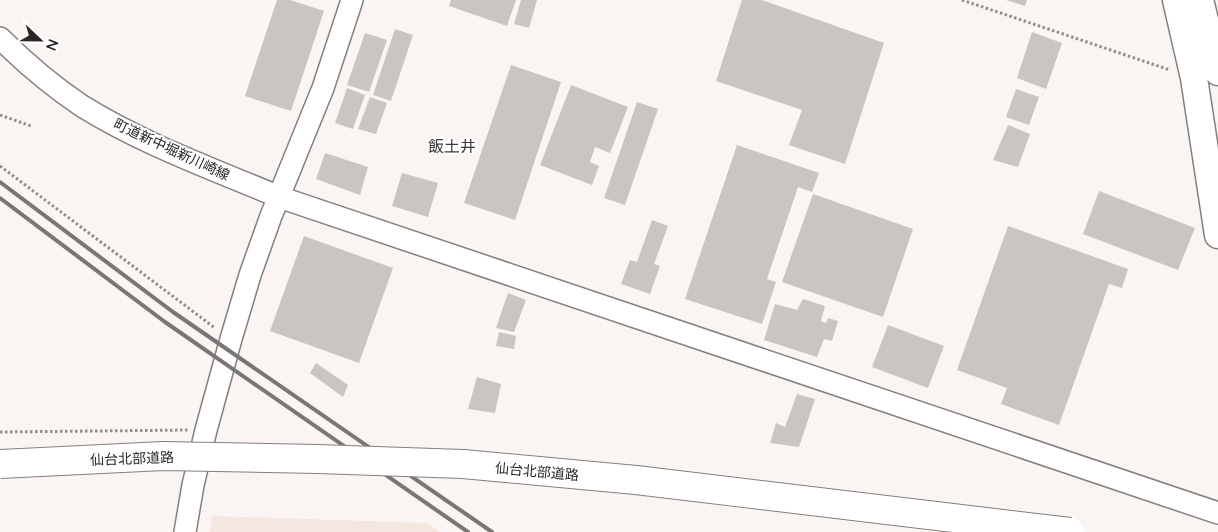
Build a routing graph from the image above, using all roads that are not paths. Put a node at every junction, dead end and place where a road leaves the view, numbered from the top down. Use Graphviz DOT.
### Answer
graph roads {
  1 [pos="352,0"];
  2 [pos="1176,0"];
  3 [pos="1200,0"];
  4 [pos="0,38"];
  5 [pos="1206,75"];
  6 [pos="279,197"];
  7 [pos="1218,235"];
  8 [pos="0,464"];
  9 [pos="1218,512"];
  10 [pos="185,532"];
  11 [pos="1070,532"];
  1 -- 6 [label="street"];
  2 -- 5 [label="main road"];
  3 -- 5 [label="main road"];
  4 -- 6 [label="street, 町道新中堀新川崎線"];
  5 -- 7 [label="main road"];
  6 -- 9 [label="street, 町道新中堀新川崎線"];
  6 -- 10 [label="street"];
  8 -- 11 [label="highway, 仙台北部道路, bridge"];
}
